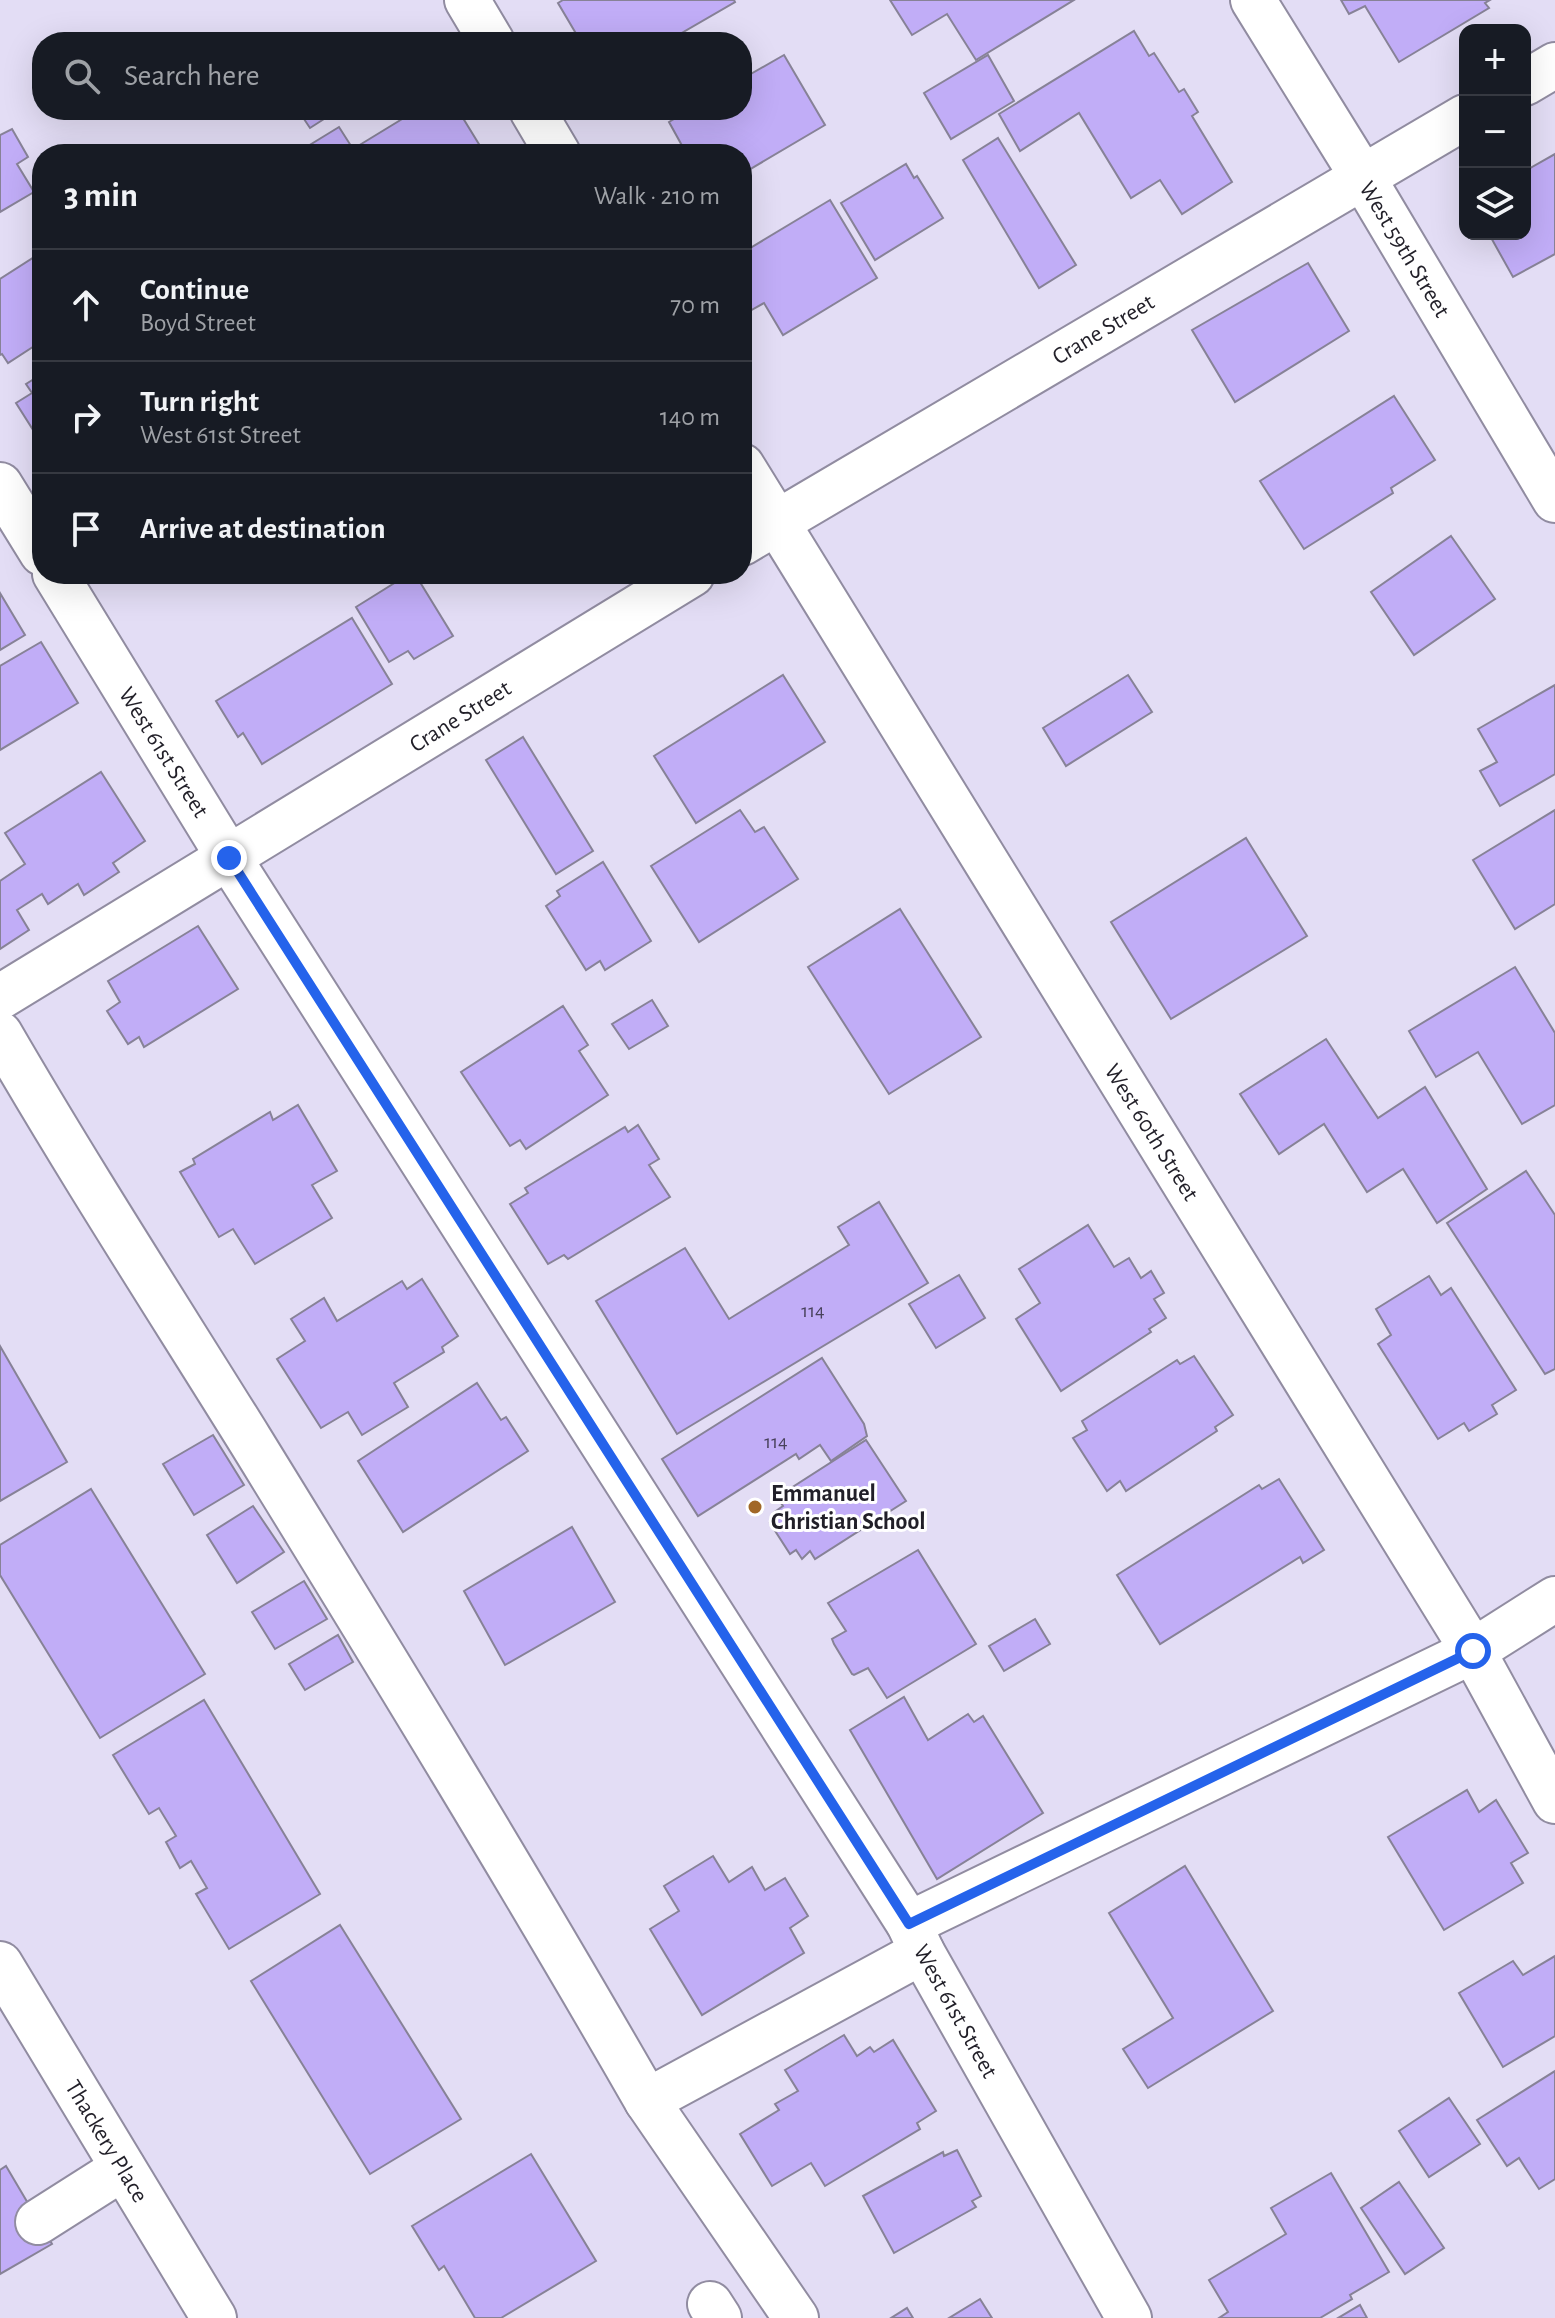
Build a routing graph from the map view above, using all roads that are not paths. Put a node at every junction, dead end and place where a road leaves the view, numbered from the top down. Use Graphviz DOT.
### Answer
graph roads {
  1 [pos="467,0"];
  2 [pos="1253,0"];
  3 [pos="486,32"];
  4 [pos="1555,65"];
  5 [pos="1531,79"];
  6 [pos="538,120"];
  7 [pos="1459,120"];
  8 [pos="552,144"];
  9 [pos="1362,176"];
  10 [pos="0,485"];
  11 [pos="1555,500"];
  12 [pos="752,505"];
  13 [pos="759,533"];
  14 [pos="32,537"];
  15 [pos="61,584"];
  16 [pos="676,584"];
  17 [pos="229,858"];
  18 [pos="0,997"];
  19 [pos="0,1034"];
  20 [pos="1555,1599"];
  21 [pos="1473,1651"];
  22 [pos="1555,1801"];
  23 [pos="915,1938"];
  24 [pos="0,1964"];
  25 [pos="647,2101"];
  26 [pos="123,2168"];
  27 [pos="38,2222"];
  28 [pos="214,2318"];
  29 [pos="796,2318"];
  30 [pos="1129,2318"];
  1 -- 3 [label="street"];
  2 -- 9 [label="street, West 59th Street"];
  4 -- 5 [label="street"];
  6 -- 8 [label="street"];
  7 -- 9 [label="street, Crane Street"];
  9 -- 11 [label="street, West 59th Street"];
  9 -- 13 [label="street, Crane Street"];
  10 -- 14 [label="street"];
  12 -- 13 [label="street, West 60th Street"];
  13 -- 21 [label="street, West 60th Street"];
  15 -- 17 [label="street, West 61st Street"];
  16 -- 17 [label="street, Crane Street"];
  17 -- 18 [label="street, Crane Street"];
  17 -- 23 [label="street, West 61st Street"];
  19 -- 25 [label="street"];
  20 -- 21 [label="street"];
  21 -- 22 [label="street, West 60th Street"];
  21 -- 23 [label="street"];
  23 -- 25 [label="street"];
  23 -- 30 [label="street, West 61st Street"];
  24 -- 26 [label="street, Thackery Place"];
  25 -- 29 [label="street"];
  26 -- 27 [label="street"];
  26 -- 28 [label="street, Thackery Place"];
}
